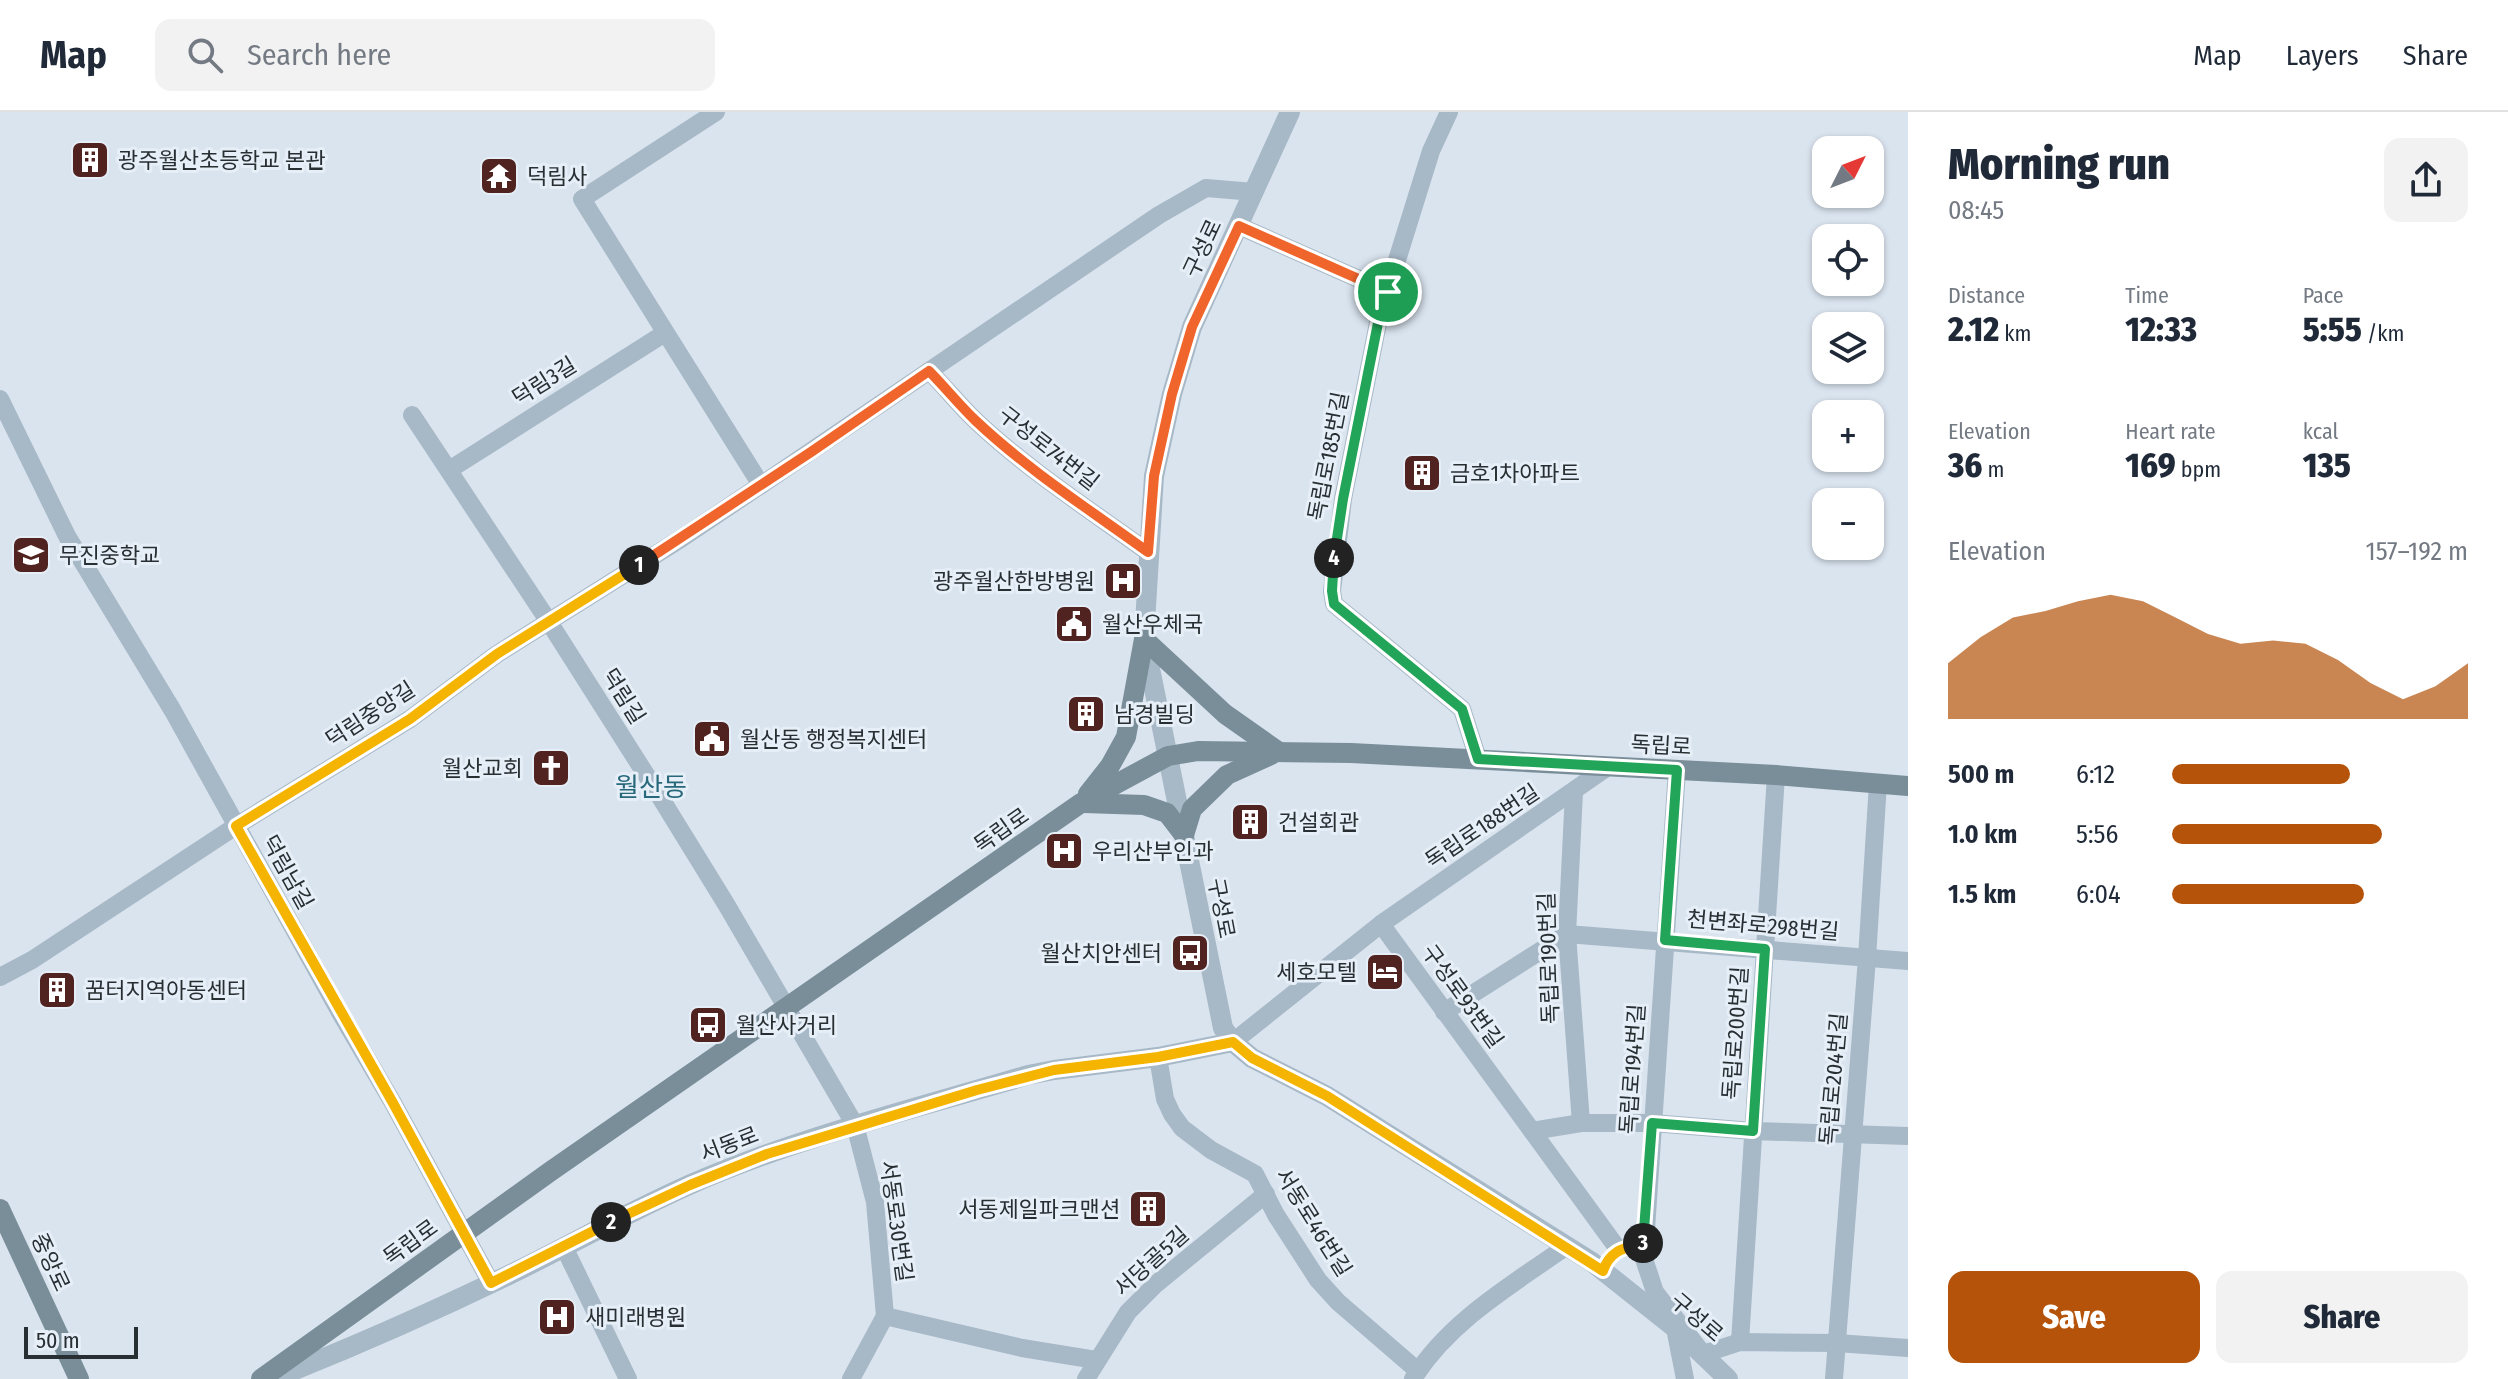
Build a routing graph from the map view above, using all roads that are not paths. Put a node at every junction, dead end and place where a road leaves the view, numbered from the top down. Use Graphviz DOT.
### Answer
graph roads {
  1 [pos="716,112"];
  2 [pos="1290,112"];
  3 [pos="1449,112"];
  4 [pos="1254,192"];
  5 [pos="1239,226"];
  6 [pos="1388,292"];
  7 [pos="665,333"];
  8 [pos="929,371"];
  9 [pos="0,399"];
  10 [pos="412,415"];
  11 [pos="449,470"];
  12 [pos="761,485"];
  13 [pos="1148,552"];
  14 [pos="549,622"];
  15 [pos="1144,639"];
  16 [pos="1279,752"];
  17 [pos="1168,756"];
  18 [pos="1478,759"];
  19 [pos="1609,766"];
  20 [pos="1677,770"];
  21 [pos="1776,775"];
  22 [pos="1878,783"];
  23 [pos="1908,786"];
  24 [pos="1574,792"];
  25 [pos="1081,803"];
  26 [pos="236,826"];
  27 [pos="1184,835"];
  28 [pos="1381,924"];
  29 [pos="1567,934"];
  30 [pos="1665,940"];
  31 [pos="1765,949"];
  32 [pos="1867,958"];
  33 [pos="1908,961"];
  34 [pos="0,977"];
  35 [pos="786,1008"];
  36 [pos="1444,1012"];
  37 [pos="1233,1042"];
  38 [pos="1158,1057"];
  39 [pos="1581,1123"];
  40 [pos="1652,1123"];
  41 [pos="855,1125"];
  42 [pos="1532,1131"];
  43 [pos="1753,1131"];
  44 [pos="1852,1134"];
  45 [pos="1908,1136"];
  46 [pos="1266,1194"];
  47 [pos="0,1209"];
  48 [pos="464,1233"];
  49 [pos="1645,1243"];
  50 [pos="1567,1246"];
  51 [pos="564,1247"];
  52 [pos="1618,1249"];
  53 [pos="1603,1271"];
  54 [pos="491,1283"];
  55 [pos="885,1316"];
  56 [pos="1675,1328"];
  57 [pos="1740,1342"];
  58 [pos="1837,1343"];
  59 [pos="1908,1348"];
  60 [pos="1703,1354"];
  61 [pos="1096,1360"];
  62 [pos="1416,1375"];
  63 [pos="79,1379"];
  64 [pos="261,1379"];
  65 [pos="272,1379"];
  66 [pos="628,1379"];
  67 [pos="851,1379"];
  68 [pos="1086,1379"];
  69 [pos="1685,1379"];
  70 [pos="1728,1379"];
  71 [pos="1834,1379"];
  1 -- 7 [label="street"];
  2 -- 4 [label="street, 구성로"];
  3 -- 6 [label="street, 독립로185번길"];
  4 -- 5 [label="street, 구성로"];
  4 -- 8 [label="street, 덕림중앙길"];
  5 -- 6 [label="street"];
  5 -- 13 [label="street, 구성로"];
  6 -- 18 [label="street, 독립로185번길"];
  7 -- 11 [label="street, 덕림3길"];
  7 -- 12 [label="street"];
  8 -- 12 [label="street, 덕림중앙길"];
  8 -- 13 [label="street, 구성로74번길"];
  9 -- 26 [label="street, 덕림남길"];
  10 -- 11 [label="street, 덕림길"];
  11 -- 14 [label="street, 덕림길"];
  12 -- 14 [label="street, 덕림중앙길"];
  13 -- 15 [label="street, 구성로"];
  14 -- 26 [label="street, 덕림중앙길"];
  14 -- 35 [label="street, 덕림길"];
  15 -- 16 [label="main road"];
  15 -- 17 [label="street, 구성로"];
  15 -- 25 [label="main road"];
  16 -- 17 [label="main road, 독립로"];
  16 -- 18 [label="main road, 독립로"];
  16 -- 27 [label="main road"];
  17 -- 25 [label="main road, 독립로"];
  17 -- 27 [label="street, 구성로"];
  18 -- 19 [label="main road, 독립로"];
  19 -- 20 [label="main road, 독립로"];
  19 -- 24 [label="street, 독립로188번길"];
  20 -- 21 [label="main road, 독립로"];
  20 -- 30 [label="street, 독립로194번길"];
  21 -- 22 [label="main road, 독립로"];
  21 -- 31 [label="street, 독립로200번길"];
  22 -- 23 [label="main road, 독립로"];
  22 -- 32 [label="street, 독립로204번길"];
  24 -- 28 [label="street, 독립로188번길"];
  24 -- 29 [label="street, 독립로190번길"];
  25 -- 27 [label="main road"];
  25 -- 35 [label="main road, 독립로"];
  26 -- 34 [label="street, 덕림중앙길"];
  26 -- 48 [label="street, 덕림남길"];
  27 -- 37 [label="street, 구성로"];
  28 -- 36 [label="street, 구성로93번길"];
  28 -- 37 [label="street"];
  29 -- 30 [label="street, 천변좌로298번길"];
  29 -- 36 [label="street"];
  29 -- 39 [label="street, 독립로190번길"];
  30 -- 31 [label="street, 천변좌로298번길"];
  30 -- 40 [label="street, 독립로194번길"];
  31 -- 32 [label="street, 천변좌로298번길"];
  31 -- 43 [label="street, 독립로200번길"];
  32 -- 33 [label="street, 천변좌로298번길"];
  32 -- 44 [label="street, 독립로204번길"];
  35 -- 41 [label="street, 서동로30번길"];
  35 -- 48 [label="main road, 독립로"];
  36 -- 42 [label="street, 구성로93번길"];
  37 -- 38 [label="street, 서동로"];
  37 -- 50 [label="street, 구성로"];
  38 -- 41 [label="street, 서동로"];
  38 -- 46 [label="street, 서동로46번길"];
  39 -- 40 [label="street"];
  39 -- 42 [label="street"];
  40 -- 43 [label="street"];
  40 -- 49 [label="street, 독립로194번길"];
  41 -- 51 [label="street, 서동로"];
  41 -- 55 [label="street, 서동로30번길"];
  42 -- 52 [label="street, 구성로93번길"];
  43 -- 44 [label="street"];
  43 -- 57 [label="street, 독립로200번길"];
  44 -- 45 [label="street"];
  44 -- 58 [label="street, 독립로204번길"];
  46 -- 61 [label="street, 서당골5길"];
  46 -- 62 [label="street, 서동로46번길"];
  47 -- 63 [label="main road, 중앙로"];
  48 -- 54 [label="street, 덕림남길"];
  48 -- 64 [label="main road, 독립로"];
  49 -- 52 [label="street"];
  49 -- 60 [label="street, 독립로194번길"];
  50 -- 53 [label="street, 구성로"];
  50 -- 62 [label="street"];
  51 -- 54 [label="street, 서동로"];
  51 -- 66 [label="street"];
  52 -- 53 [label="street"];
  53 -- 56 [label="street, 구성로"];
  54 -- 65 [label="street, 서동로"];
  55 -- 61 [label="street"];
  55 -- 67 [label="street"];
  56 -- 60 [label="street, 구성로"];
  56 -- 69 [label="street"];
  57 -- 58 [label="street"];
  57 -- 60 [label="street"];
  58 -- 59 [label="street"];
  58 -- 71 [label="street, 독립로204번길"];
  60 -- 70 [label="street, 구성로"];
  61 -- 68 [label="street, 서당골5길"];
}
